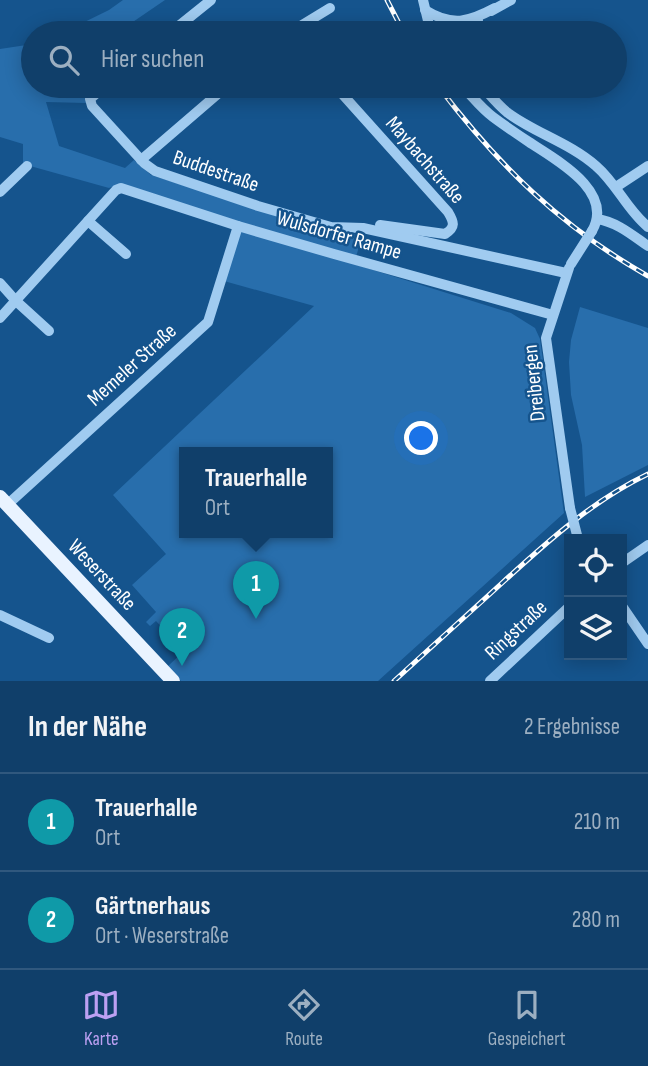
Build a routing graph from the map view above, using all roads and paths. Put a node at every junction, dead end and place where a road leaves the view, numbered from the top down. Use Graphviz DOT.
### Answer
graph roads {
  1 [pos="211,0"];
  2 [pos="511,0"];
  3 [pos="424,5"];
  4 [pos="330,8"];
  5 [pos="495,8"];
  6 [pos="444,19"];
  7 [pos="185,21"];
  8 [pos="309,21"];
  9 [pos="453,21"];
  10 [pos="464,21"];
  11 [pos="477,21"];
  12 [pos="91,98"];
  13 [pos="213,98"];
  14 [pos="346,98"];
  15 [pos="474,98"];
  16 [pos="494,98"];
  17 [pos="141,160"];
  18 [pos="27,166"];
  19 [pos="648,166"];
  20 [pos="616,187"];
  21 [pos="0,192"];
  22 [pos="597,219"];
  23 [pos="88,221"];
  24 [pos="237,226"];
  25 [pos="363,228"];
  26 [pos="648,228"];
  27 [pos="451,230"];
  28 [pos="648,246"];
  29 [pos="126,254"];
  30 [pos="568,269"];
  31 [pos="0,283"];
  32 [pos="16,301"];
  33 [pos="553,315"];
  34 [pos="0,318"];
  35 [pos="49,331"];
  36 [pos="4,501"];
  37 [pos="578,534"];
  38 [pos="648,545"];
  39 [pos="627,560"];
  40 [pos="564,612"];
  41 [pos="627,613"];
  42 [pos="0,615"];
  43 [pos="49,638"];
  44 [pos="648,644"];
  45 [pos="173,681"];
  46 [pos="490,681"];
  1 -- 7 [label="street"];
  2 -- 5 [label="street"];
  3 -- 6 [label="street"];
  4 -- 8 [label="street"];
  5 -- 10 [label="street"];
  5 -- 11 [label="street"];
  6 -- 9 [label="street"];
  12 -- 17 [label="street, Buddestraße"];
  13 -- 17 [label="street"];
  14 -- 27 [label="street, Maybachstraße"];
  15 -- 22 [label="street"];
  16 -- 20 [label="street"];
  17 -- 25 [label="street, Buddestraße"];
  18 -- 21 [label="street"];
  19 -- 20 [label="street"];
  20 -- 26 [label="street"];
  22 -- 28 [label="street"];
  22 -- 30 [label="street, Dreibergen, bridge"];
  23 -- 24 [label="street, Wulsdorfer Rampe"];
  23 -- 29 [label="street"];
  23 -- 32 [label="street"];
  24 -- 33 [label="street, Wulsdorfer Rampe"];
  24 -- 36 [label="street, Memeler Straße"];
  25 -- 27 [label="street, Buddestraße"];
  25 -- 30 [label="street, Buddestraße"];
  30 -- 33 [label="street, Dreibergen"];
  31 -- 32 [label="street"];
  32 -- 34 [label="street"];
  32 -- 35 [label="street"];
  33 -- 37 [label="street, Dreibergen, bridge"];
  36 -- 45 [label="main road, Weserstraße"];
  38 -- 39 [label="street"];
  40 -- 46 [label="street, Ringstraße"];
  41 -- 44 [label="street"];
  42 -- 43 [label="street"];
}
